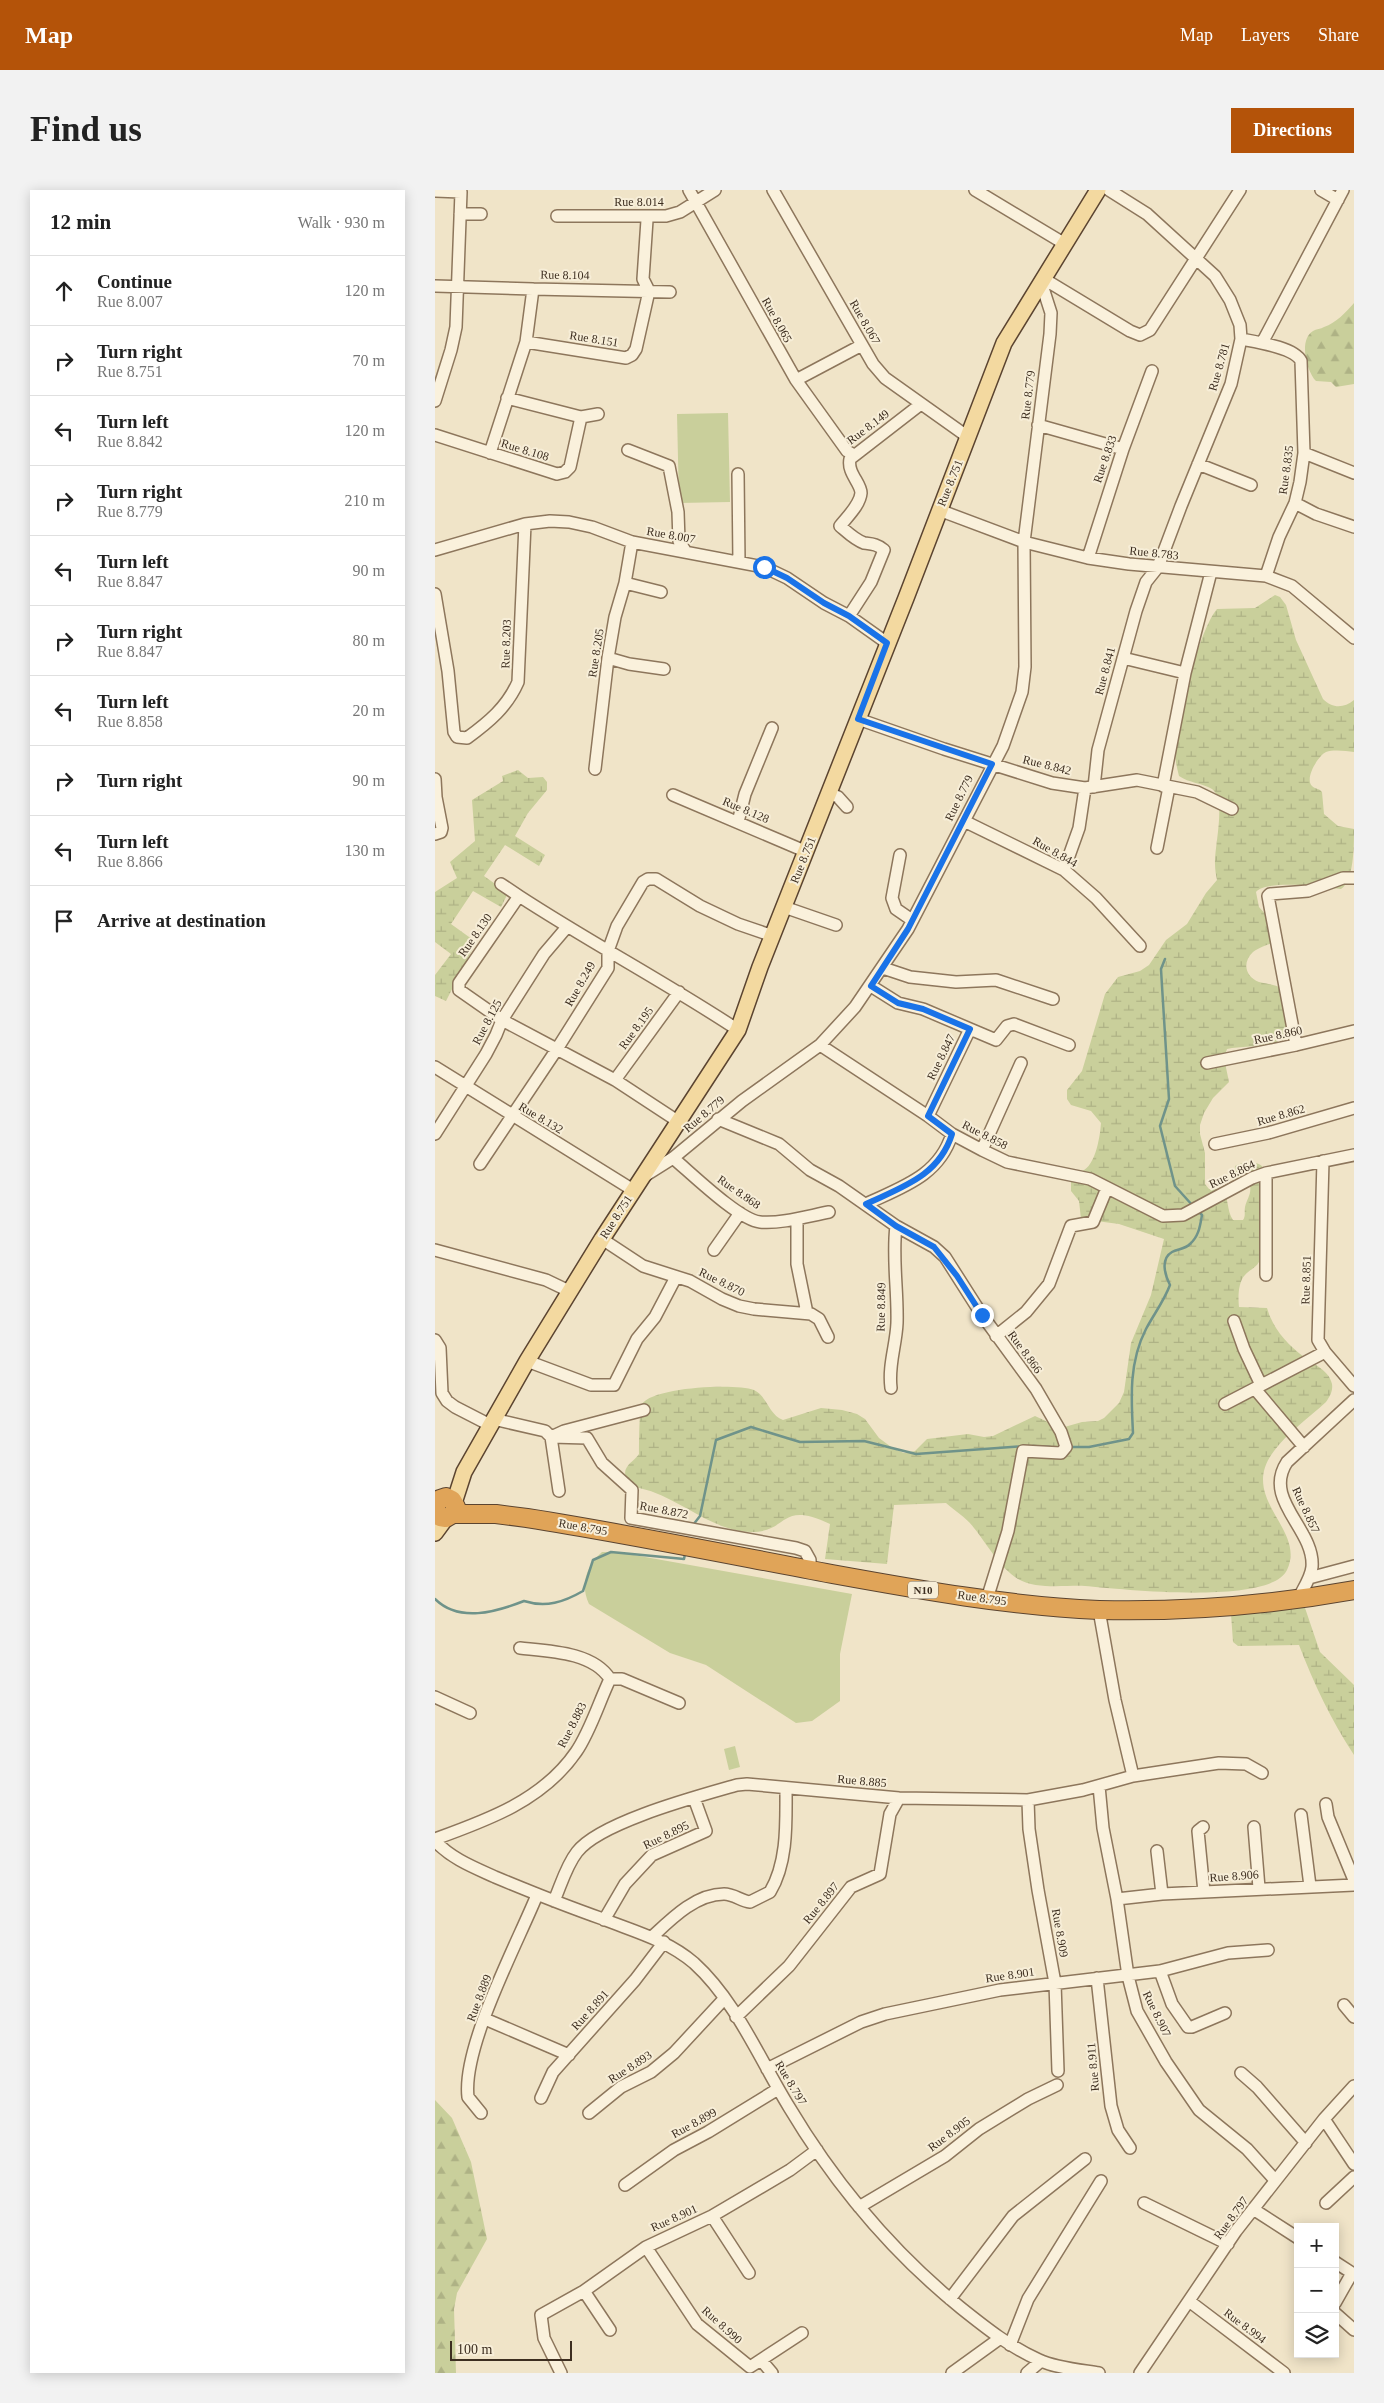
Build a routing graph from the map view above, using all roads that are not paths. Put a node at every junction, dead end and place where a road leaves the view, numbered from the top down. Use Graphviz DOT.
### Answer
graph roads {
  1 [pos="689,190"];
  2 [pos="715,190"];
  3 [pos="773,190"];
  4 [pos="975,190"];
  5 [pos="1098,190"];
  6 [pos="1109,190"];
  7 [pos="1240,190"];
  8 [pos="1321,190"];
  9 [pos="435,191"];
  10 [pos="462,191"];
  11 [pos="1341,195"];
  12 [pos="695,203"];
  13 [pos="460,214"];
  14 [pos="481,214"];
  15 [pos="557,216"];
  16 [pos="645,216"];
  17 [pos="1065,244"];
  18 [pos="1195,259"];
  19 [pos="1043,282"];
  20 [pos="435,286"];
  21 [pos="459,287"];
  22 [pos="533,288"];
  23 [pos="649,291"];
  24 [pos="670,292"];
  25 [pos="1241,339"];
  26 [pos="526,342"];
  27 [pos="1262,343"];
  28 [pos="862,345"];
  29 [pos="1152,371"];
  30 [pos="796,380"];
  31 [pos="507,398"];
  32 [pos="435,401"];
  33 [pos="921,404"];
  34 [pos="598,414"];
  35 [pos="581,417"];
  36 [pos="1039,425"];
  37 [pos="435,435"];
  38 [pos="968,437"];
  39 [pos="1123,449"];
  40 [pos="628,450"];
  41 [pos="1304,453"];
  42 [pos="490,454"];
  43 [pos="854,454"];
  44 [pos="1198,464"];
  45 [pos="1354,473"];
  46 [pos="738,474"];
  47 [pos="1251,485"];
  48 [pos="1295,503"];
  49 [pos="939,510"];
  50 [pos="525,524"];
  51 [pos="1354,527"];
  52 [pos="632,542"];
  53 [pos="1024,542"];
  54 [pos="435,550"];
  55 [pos="686,552"];
  56 [pos="1088,558"];
  57 [pos="739,562"];
  58 [pos="1158,567"];
  59 [pos="1211,572"];
  60 [pos="1266,576"];
  61 [pos="625,583"];
  62 [pos="661,592"];
  63 [pos="435,594"];
  64 [pos="849,616"];
  65 [pos="1354,638"];
  66 [pos="887,643"];
  67 [pos="608,658"];
  68 [pos="1123,658"];
  69 [pos="664,669"];
  70 [pos="1185,674"];
  71 [pos="858,719"];
  72 [pos="772,728"];
  73 [pos="992,764"];
  74 [pos="595,769"];
  75 [pos="435,778"];
  76 [pos="1166,786"];
  77 [pos="1089,787"];
  78 [pos="829,793"];
  79 [pos="673,795"];
  80 [pos="847,807"];
  81 [pos="1232,808"];
  82 [pos="964,821"];
  83 [pos="738,822"];
  84 [pos="435,834"];
  85 [pos="1157,848"];
  86 [pos="807,852"];
  87 [pos="900,855"];
  88 [pos="1064,870"];
  89 [pos="1354,878"];
  90 [pos="501,884"];
  91 [pos="519,896"];
  92 [pos="785,907"];
  93 [pos="913,920"];
  94 [pos="836,925"];
  95 [pos="567,927"];
  96 [pos="773,936"];
  97 [pos="1140,946"];
  98 [pos="608,951"];
  99 [pos="883,968"];
  100 [pos="871,986"];
  101 [pos="679,992"];
  102 [pos="1053,999"];
  103 [pos="502,1020"];
  104 [pos="970,1029"];
  105 [pos="738,1030"];
  106 [pos="1354,1031"];
  107 [pos="820,1044"];
  108 [pos="1296,1045"];
  109 [pos="1069,1046"];
  110 [pos="557,1049"];
  111 [pos="1021,1063"];
  112 [pos="1207,1063"];
  113 [pos="435,1067"];
  114 [pos="615,1080"];
  115 [pos="465,1086"];
  116 [pos="1354,1108"];
  117 [pos="928,1116"];
  118 [pos="512,1117"];
  119 [pos="718,1119"];
  120 [pos="679,1122"];
  121 [pos="435,1134"];
  122 [pos="952,1134"];
  123 [pos="1215,1144"];
  124 [pos="982,1150"];
  125 [pos="1354,1155"];
  126 [pos="673,1158"];
  127 [pos="1323,1161"];
  128 [pos="480,1164"];
  129 [pos="1265,1173"];
  130 [pos="646,1175"];
  131 [pos="1107,1188"];
  132 [pos="633,1190"];
  133 [pos="866,1204"];
  134 [pos="829,1212"];
  135 [pos="740,1213"];
  136 [pos="1155,1213"];
  137 [pos="797,1219"];
  138 [pos="896,1226"];
  139 [pos="602,1239"];
  140 [pos="435,1250"];
  141 [pos="714,1250"];
  142 [pos="1266,1275"];
  143 [pos="676,1277"];
  144 [pos="569,1291"];
  145 [pos="807,1313"];
  146 [pos="1234,1321"];
  147 [pos="997,1336"];
  148 [pos="828,1337"];
  149 [pos="435,1340"];
  150 [pos="1325,1352"];
  151 [pos="527,1361"];
  152 [pos="1354,1386"];
  153 [pos="1258,1387"];
  154 [pos="891,1388"];
  155 [pos="1225,1404"];
  156 [pos="1353,1404"];
  157 [pos="644,1410"];
  158 [pos="492,1422"];
  159 [pos="551,1437"];
  160 [pos="1304,1448"];
  161 [pos="559,1492"];
  162 [pos="441,1509"];
  163 [pos="435,1533"];
  164 [pos="1354,1566"];
  165 [pos="810,1570"];
  166 [pos="1309,1578"];
  167 [pos="1354,1590"];
  168 [pos="987,1599"];
  169 [pos="1298,1599"];
  170 [pos="1099,1610"];
  171 [pos="520,1648"];
  172 [pos="609,1679"];
  173 [pos="435,1697"];
  174 [pos="679,1703"];
  175 [pos="470,1713"];
  176 [pos="1262,1773"];
  177 [pos="1133,1776"];
  178 [pos="1099,1786"];
  179 [pos="786,1788"];
  180 [pos="694,1798"];
  181 [pos="899,1798"];
  182 [pos="1029,1800"];
  183 [pos="1326,1804"];
  184 [pos="1301,1815"];
  185 [pos="1203,1827"];
  186 [pos="1254,1827"];
  187 [pos="435,1840"];
  188 [pos="1157,1851"];
  189 [pos="1354,1880"];
  190 [pos="1354,1885"];
  191 [pos="1310,1886"];
  192 [pos="1259,1888"];
  193 [pos="1204,1892"];
  194 [pos="1162,1894"];
  195 [pos="537,1895"];
  196 [pos="1117,1900"];
  197 [pos="555,1901"];
  198 [pos="604,1920"];
  199 [pos="653,1936"];
  200 [pos="664,1942"];
  201 [pos="1268,1950"];
  202 [pos="1160,1971"];
  203 [pos="1128,1976"];
  204 [pos="1097,1978"];
  205 [pos="1055,1983"];
  206 [pos="724,1999"];
  207 [pos="1344,2005"];
  208 [pos="1225,2013"];
  209 [pos="736,2017"];
  210 [pos="1354,2017"];
  211 [pos="485,2019"];
  212 [pos="569,2055"];
  213 [pos="767,2069"];
  214 [pos="1058,2071"];
  215 [pos="1241,2073"];
  216 [pos="1057,2085"];
  217 [pos="1354,2086"];
  218 [pos="778,2089"];
  219 [pos="541,2098"];
  220 [pos="589,2112"];
  221 [pos="481,2113"];
  222 [pos="1324,2120"];
  223 [pos="1306,2143"];
  224 [pos="1130,2148"];
  225 [pos="817,2150"];
  226 [pos="1085,2159"];
  227 [pos="1354,2164"];
  228 [pos="1354,2177"];
  229 [pos="1275,2180"];
  230 [pos="1101,2181"];
  231 [pos="625,2185"];
  232 [pos="1144,2203"];
  233 [pos="1325,2203"];
  234 [pos="859,2207"];
  235 [pos="1253,2209"];
  236 [pos="712,2216"];
  237 [pos="1294,2235"];
  238 [pos="1228,2244"];
  239 [pos="646,2247"];
  240 [pos="1339,2265"];
  241 [pos="749,2274"];
  242 [pos="1353,2274"];
  243 [pos="584,2291"];
  244 [pos="1339,2297"];
  245 [pos="949,2299"];
  246 [pos="1189,2301"];
  247 [pos="1339,2317"];
  248 [pos="609,2330"];
  249 [pos="1354,2330"];
  250 [pos="803,2333"];
  251 [pos="999,2339"];
  252 [pos="1011,2345"];
  253 [pos="761,2360"];
  254 [pos="1041,2361"];
  255 [pos="746,2370"];
  256 [pos="561,2373"];
  257 [pos="772,2373"];
  258 [pos="952,2373"];
  259 [pos="1027,2373"];
  260 [pos="1099,2373"];
  261 [pos="1140,2373"];
  262 [pos="1284,2373"];
  1 -- 12 [label="street, Rue 8.065"];
  2 -- 12 [label="street, Rue 8.014"];
  3 -- 28 [label="street, Rue 8.067"];
  4 -- 17 [label="street"];
  5 -- 17 [label="main road, Rue 8.751"];
  6 -- 18 [label="street, Rue 8.781"];
  7 -- 18 [label="street"];
  8 -- 11 [label="street"];
  9 -- 10 [label="street"];
  10 -- 13 [label="street"];
  11 -- 27 [label="street"];
  12 -- 16 [label="street, Rue 8.014"];
  12 -- 30 [label="street, Rue 8.065"];
  13 -- 14 [label="street"];
  13 -- 21 [label="street"];
  15 -- 16 [label="street, Rue 8.014"];
  16 -- 23 [label="street, Rue 8.151"];
  17 -- 19 [label="main road, Rue 8.751"];
  18 -- 19 [label="street"];
  18 -- 25 [label="street, Rue 8.781"];
  19 -- 36 [label="street, Rue 8.779"];
  19 -- 38 [label="main road, Rue 8.751"];
  20 -- 21 [label="street"];
  21 -- 22 [label="street"];
  21 -- 32 [label="street"];
  22 -- 23 [label="street, Rue 8.104"];
  22 -- 26 [label="street, Rue 8.104"];
  23 -- 24 [label="street, Rue 8.104"];
  23 -- 26 [label="street, Rue 8.151"];
  25 -- 27 [label="street"];
  25 -- 44 [label="street, Rue 8.781"];
  26 -- 31 [label="street"];
  27 -- 41 [label="street, Rue 8.835"];
  28 -- 30 [label="street"];
  28 -- 33 [label="street, Rue 8.067"];
  29 -- 39 [label="street, Rue 8.833"];
  30 -- 43 [label="street, Rue 8.065"];
  31 -- 35 [label="street"];
  31 -- 42 [label="street"];
  33 -- 38 [label="street, Rue 8.067"];
  33 -- 43 [label="street, Rue 8.149"];
  34 -- 35 [label="street"];
  35 -- 42 [label="street, Rue 8.108"];
  36 -- 39 [label="street"];
  36 -- 53 [label="street, Rue 8.779"];
  37 -- 42 [label="street, Rue 8.108"];
  38 -- 49 [label="main road, Rue 8.751"];
  39 -- 56 [label="street, Rue 8.833"];
  40 -- 55 [label="street"];
  41 -- 45 [label="street"];
  41 -- 48 [label="street, Rue 8.835"];
  43 -- 64 [label="street, Rue 8.149"];
  44 -- 47 [label="street"];
  44 -- 58 [label="street, Rue 8.781"];
  46 -- 57 [label="street"];
  48 -- 51 [label="street"];
  48 -- 60 [label="street, Rue 8.835"];
  49 -- 53 [label="street, Rue 8.783"];
  49 -- 66 [label="main road, Rue 8.751"];
  50 -- 52 [label="street, Rue 8.007"];
  50 -- 54 [label="street, Rue 8.007"];
  50 -- 63 [label="street, Rue 8.203"];
  52 -- 55 [label="street, Rue 8.007"];
  52 -- 61 [label="street, Rue 8.205"];
  53 -- 56 [label="street, Rue 8.783"];
  53 -- 73 [label="street, Rue 8.779"];
  55 -- 57 [label="street, Rue 8.007"];
  56 -- 58 [label="street, Rue 8.783"];
  57 -- 64 [label="street, Rue 8.007"];
  58 -- 59 [label="street, Rue 8.783"];
  58 -- 68 [label="street, Rue 8.841"];
  59 -- 60 [label="street, Rue 8.783"];
  59 -- 70 [label="street"];
  60 -- 65 [label="street, Rue 8.783"];
  61 -- 62 [label="street"];
  61 -- 67 [label="street, Rue 8.205"];
  64 -- 66 [label="street, Rue 8.007"];
  66 -- 71 [label="main road, Rue 8.751"];
  67 -- 69 [label="street"];
  67 -- 74 [label="street, Rue 8.205"];
  68 -- 70 [label="street"];
  68 -- 77 [label="street, Rue 8.841"];
  70 -- 76 [label="street"];
  71 -- 73 [label="street, Rue 8.842"];
  71 -- 78 [label="main road, Rue 8.751"];
  72 -- 83 [label="street"];
  73 -- 77 [label="street, Rue 8.842"];
  73 -- 82 [label="street, Rue 8.779"];
  75 -- 84 [label="street"];
  76 -- 77 [label="street, Rue 8.842"];
  76 -- 81 [label="street, Rue 8.842"];
  76 -- 85 [label="street"];
  77 -- 88 [label="street, Rue 8.841"];
  78 -- 80 [label="street"];
  78 -- 86 [label="main road, Rue 8.751"];
  79 -- 83 [label="street, Rue 8.128"];
  82 -- 88 [label="street, Rue 8.844"];
  82 -- 93 [label="street, Rue 8.779"];
  83 -- 86 [label="street, Rue 8.128"];
  86 -- 92 [label="main road, Rue 8.751"];
  87 -- 93 [label="street"];
  88 -- 97 [label="street, Rue 8.844"];
  89 -- 108 [label="street"];
  90 -- 91 [label="street"];
  91 -- 95 [label="street"];
  91 -- 103 [label="street, Rue 8.130"];
  92 -- 94 [label="street"];
  92 -- 96 [label="main road, Rue 8.751"];
  93 -- 99 [label="street, Rue 8.779"];
  95 -- 98 [label="street"];
  95 -- 103 [label="street, Rue 8.125"];
  96 -- 98 [label="street, Rue 8.249"];
  96 -- 105 [label="main road, Rue 8.751"];
  98 -- 101 [label="street"];
  98 -- 110 [label="street, Rue 8.249"];
  99 -- 100 [label="street, Rue 8.779"];
  99 -- 102 [label="street"];
  100 -- 104 [label="street, Rue 8.847"];
  100 -- 107 [label="street, Rue 8.779"];
  101 -- 105 [label="street"];
  101 -- 114 [label="street, Rue 8.195"];
  103 -- 110 [label="street, Rue 8.130"];
  103 -- 115 [label="street, Rue 8.125"];
  104 -- 109 [label="street"];
  104 -- 117 [label="street, Rue 8.847"];
  105 -- 120 [label="main road, Rue 8.751"];
  106 -- 108 [label="street, Rue 8.860"];
  107 -- 117 [label="street, Rue 8.858"];
  107 -- 119 [label="street, Rue 8.779"];
  108 -- 112 [label="street, Rue 8.860"];
  110 -- 114 [label="street, Rue 8.130"];
  110 -- 118 [label="street, Rue 8.249"];
  111 -- 124 [label="street"];
  113 -- 115 [label="street, Rue 8.132"];
  114 -- 120 [label="street, Rue 8.130"];
  115 -- 118 [label="street, Rue 8.132"];
  115 -- 121 [label="street, Rue 8.125"];
  116 -- 123 [label="street, Rue 8.862"];
  117 -- 122 [label="street, Rue 8.858"];
  118 -- 128 [label="street, Rue 8.249"];
  118 -- 132 [label="street, Rue 8.132"];
  119 -- 126 [label="street, Rue 8.779"];
  119 -- 133 [label="street, Rue 8.866"];
  120 -- 130 [label="main road, Rue 8.751"];
  122 -- 124 [label="street, Rue 8.858"];
  122 -- 133 [label="street"];
  124 -- 131 [label="street, Rue 8.858"];
  125 -- 127 [label="street, Rue 8.864"];
  126 -- 130 [label="street, Rue 8.779"];
  126 -- 135 [label="street, Rue 8.868"];
  127 -- 129 [label="street, Rue 8.864"];
  127 -- 150 [label="street, Rue 8.851"];
  129 -- 136 [label="street, Rue 8.864"];
  129 -- 142 [label="street"];
  130 -- 132 [label="main road, Rue 8.751"];
  131 -- 136 [label="street, Rue 8.858"];
  131 -- 147 [label="street"];
  132 -- 139 [label="main road, Rue 8.751"];
  133 -- 138 [label="street, Rue 8.866"];
  134 -- 137 [label="street, Rue 8.868"];
  135 -- 137 [label="street, Rue 8.868"];
  135 -- 141 [label="street"];
  137 -- 145 [label="street"];
  138 -- 147 [label="street, Rue 8.866"];
  138 -- 154 [label="street, Rue 8.849"];
  139 -- 143 [label="street, Rue 8.870"];
  139 -- 144 [label="main road, Rue 8.751"];
  140 -- 144 [label="street"];
  143 -- 145 [label="street, Rue 8.870"];
  143 -- 151 [label="street"];
  144 -- 151 [label="main road, Rue 8.751"];
  145 -- 148 [label="street"];
  146 -- 153 [label="street"];
  147 -- 168 [label="street, Rue 8.866"];
  149 -- 158 [label="street, Rue 8.872"];
  150 -- 152 [label="street, Rue 8.851"];
  150 -- 153 [label="street"];
  151 -- 158 [label="main road, Rue 8.751"];
  153 -- 155 [label="street"];
  153 -- 160 [label="street"];
  156 -- 160 [label="street, Rue 8.857"];
  157 -- 159 [label="street"];
  158 -- 159 [label="street, Rue 8.872"];
  158 -- 162 [label="main road, Rue 8.751"];
  159 -- 161 [label="street"];
  159 -- 165 [label="street, Rue 8.872"];
  160 -- 166 [label="street, Rue 8.857"];
  162 -- 163 [label="main road, Rue 8.751"];
  162 -- 165 [label="highway, Rue 8.795 / N10"];
  164 -- 166 [label="street"];
  165 -- 168 [label="highway, Rue 8.795 / N10"];
  166 -- 169 [label="street, Rue 8.857"];
  167 -- 169 [label="highway, Rue 8.795 / N10"];
  168 -- 170 [label="highway, Rue 8.795 / N10"];
  169 -- 170 [label="highway, Rue 8.795 / N10"];
  170 -- 177 [label="street"];
  171 -- 172 [label="street"];
  172 -- 174 [label="street"];
  172 -- 187 [label="street, Rue 8.883"];
  173 -- 175 [label="street"];
  176 -- 177 [label="street, Rue 8.885"];
  177 -- 178 [label="street, Rue 8.885"];
  178 -- 182 [label="street, Rue 8.885"];
  178 -- 196 [label="street, Rue 8.907"];
  179 -- 180 [label="street, Rue 8.885"];
  179 -- 181 [label="street, Rue 8.885"];
  179 -- 199 [label="street"];
  180 -- 197 [label="street, Rue 8.885"];
  180 -- 198 [label="street, Rue 8.895"];
  181 -- 182 [label="street, Rue 8.885"];
  181 -- 209 [label="street, Rue 8.897"];
  182 -- 205 [label="street, Rue 8.909"];
  183 -- 189 [label="street"];
  184 -- 191 [label="street"];
  185 -- 193 [label="street"];
  186 -- 192 [label="street"];
  187 -- 195 [label="street, Rue 8.797"];
  188 -- 194 [label="street"];
  190 -- 191 [label="street, Rue 8.906"];
  191 -- 192 [label="street, Rue 8.906"];
  192 -- 193 [label="street, Rue 8.906"];
  193 -- 194 [label="street, Rue 8.906"];
  194 -- 196 [label="street, Rue 8.906"];
  195 -- 197 [label="street, Rue 8.797"];
  195 -- 211 [label="street, Rue 8.889"];
  196 -- 203 [label="street, Rue 8.907"];
  197 -- 198 [label="street, Rue 8.797"];
  198 -- 199 [label="street, Rue 8.797"];
  199 -- 200 [label="street, Rue 8.797"];
  200 -- 206 [label="street, Rue 8.797"];
  200 -- 212 [label="street, Rue 8.891"];
  201 -- 202 [label="street, Rue 8.901"];
  202 -- 203 [label="street, Rue 8.901"];
  202 -- 208 [label="street"];
  203 -- 204 [label="street, Rue 8.901"];
  203 -- 229 [label="street, Rue 8.907"];
  204 -- 205 [label="street, Rue 8.901"];
  204 -- 224 [label="street, Rue 8.911"];
  205 -- 213 [label="street, Rue 8.901"];
  205 -- 214 [label="street, Rue 8.909"];
  206 -- 209 [label="street, Rue 8.797"];
  206 -- 220 [label="street, Rue 8.893"];
  207 -- 210 [label="street"];
  209 -- 213 [label="street, Rue 8.797"];
  211 -- 212 [label="street"];
  211 -- 221 [label="street, Rue 8.889"];
  212 -- 219 [label="street, Rue 8.891"];
  213 -- 218 [label="street, Rue 8.797"];
  215 -- 223 [label="street"];
  216 -- 234 [label="street, Rue 8.905"];
  217 -- 222 [label="street, Rue 8.797"];
  218 -- 225 [label="street, Rue 8.797"];
  218 -- 231 [label="street, Rue 8.899"];
  222 -- 223 [label="street, Rue 8.797"];
  222 -- 227 [label="street"];
  223 -- 229 [label="street, Rue 8.797"];
  225 -- 234 [label="street, Rue 8.797"];
  225 -- 236 [label="street, Rue 8.901"];
  226 -- 245 [label="street"];
  228 -- 233 [label="street"];
  229 -- 235 [label="street, Rue 8.797"];
  230 -- 252 [label="street"];
  232 -- 238 [label="street"];
  234 -- 245 [label="street, Rue 8.797"];
  235 -- 237 [label="street"];
  235 -- 238 [label="street, Rue 8.797"];
  236 -- 239 [label="street, Rue 8.901"];
  236 -- 241 [label="street"];
  238 -- 246 [label="street, Rue 8.797"];
  239 -- 243 [label="street, Rue 8.901"];
  239 -- 255 [label="street, Rue 8.990"];
  240 -- 242 [label="street"];
  242 -- 244 [label="street"];
  243 -- 248 [label="street"];
  243 -- 256 [label="street, Rue 8.901"];
  245 -- 251 [label="street, Rue 8.797"];
  246 -- 261 [label="street, Rue 8.797"];
  246 -- 262 [label="street, Rue 8.994"];
  247 -- 249 [label="street"];
  250 -- 253 [label="street, Rue 8.990"];
  251 -- 252 [label="street, Rue 8.797"];
  251 -- 258 [label="street"];
  252 -- 254 [label="street, Rue 8.797"];
  253 -- 255 [label="street, Rue 8.990"];
  253 -- 257 [label="street"];
  254 -- 259 [label="street"];
  254 -- 260 [label="street, Rue 8.797"];
}
